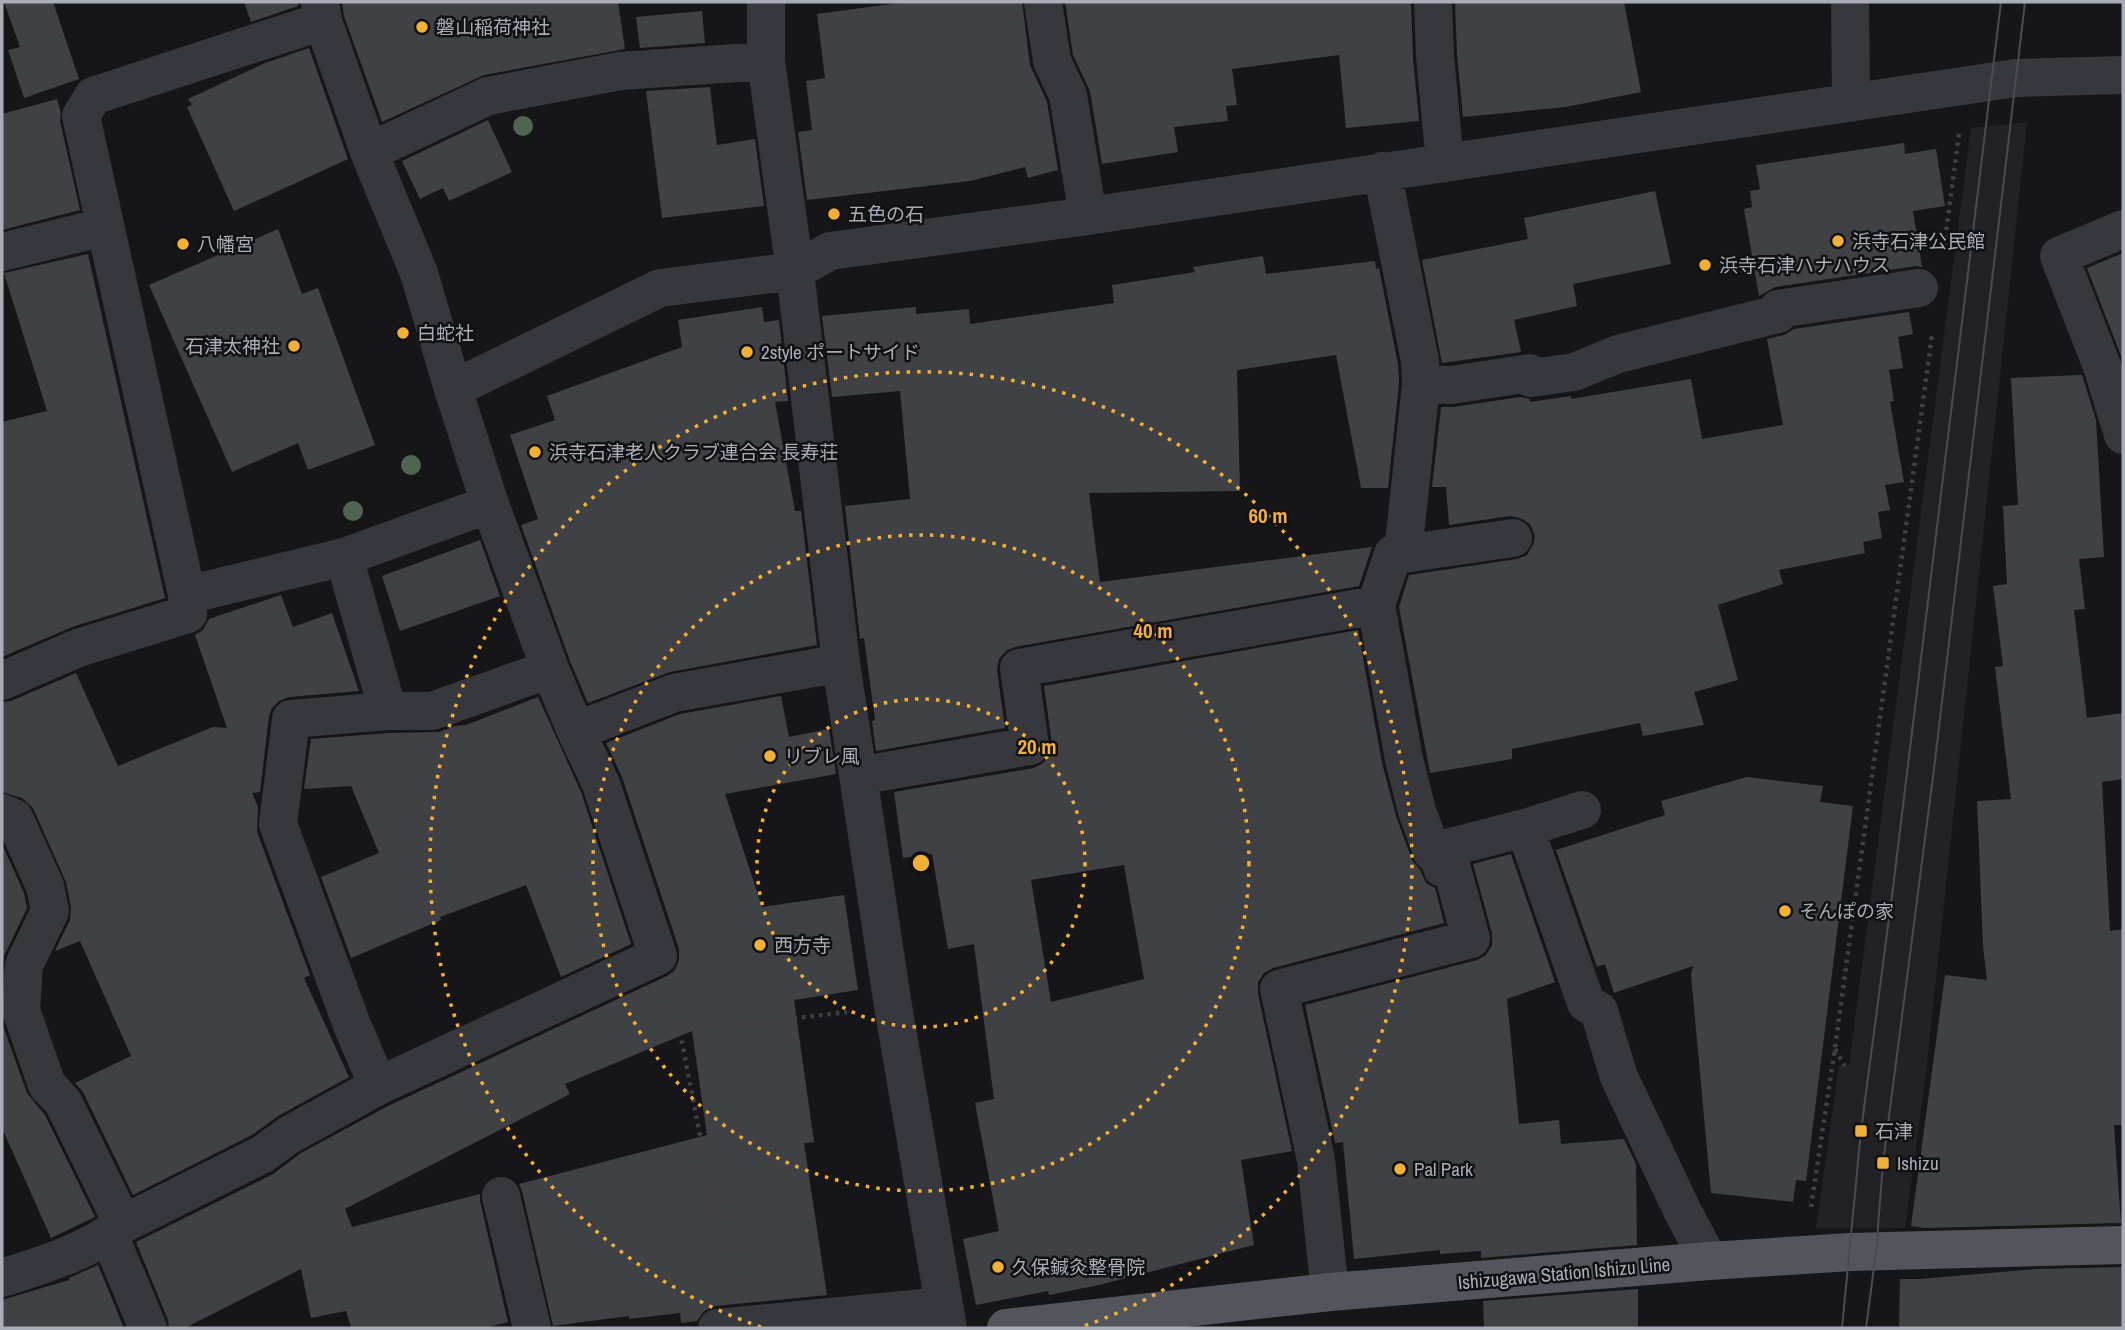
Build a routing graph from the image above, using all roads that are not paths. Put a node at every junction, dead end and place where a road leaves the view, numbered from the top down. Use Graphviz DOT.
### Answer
graph roads {
  1 [pos="766,2"];
  2 [pos="1043,2"];
  3 [pos="1433,2"];
  4 [pos="1850,2"];
  5 [pos="321,11"];
  6 [pos="766,61"];
  7 [pos="2123,75"];
  8 [pos="1851,103"];
  9 [pos="369,152"];
  10 [pos="1445,163"];
  11 [pos="1382,172"];
  12 [pos="1088,216"];
  13 [pos="104,227"];
  14 [pos="2123,229"];
  15 [pos="2,252"];
  16 [pos="795,271"];
  17 [pos="1919,288"];
  18 [pos="1420,384"];
  19 [pos="453,389"];
  20 [pos="2123,435"];
  21 [pos="490,505"];
  22 [pos="1513,538"];
  23 [pos="1403,554"];
  24 [pos="344,557"];
  25 [pos="187,595"];
  26 [pos="1376,605"];
  27 [pos="841,663"];
  28 [pos="550,669"];
  29 [pos="2,681"];
  30 [pos="388,712"];
  31 [pos="576,731"];
  32 [pos="858,776"];
  33 [pos="1582,810"];
  34 [pos="2,813"];
  35 [pos="1525,828"];
  36 [pos="1438,850"];
  37 [pos="378,1086"];
  38 [pos="501,1196"];
  39 [pos="116,1230"];
  40 [pos="2123,1245"];
  41 [pos="1709,1261"];
  42 [pos="2,1278"];
  43 [pos="1330,1292"];
  44 [pos="946,1317"];
  45 [pos="733,1327"];
  46 [pos="148,1328"];
  47 [pos="532,1328"];
  48 [pos="1006,1328"];
  1 -- 6 [label="street"];
  2 -- 12 [label="street"];
  3 -- 10 [label="street"];
  4 -- 8 [label="street"];
  5 -- 9 [label="street"];
  5 -- 13 [label="street"];
  6 -- 9 [label="street"];
  6 -- 16 [label="street"];
  7 -- 8 [label="street"];
  8 -- 10 [label="street"];
  9 -- 19 [label="street"];
  10 -- 11 [label="street"];
  11 -- 12 [label="street"];
  11 -- 18 [label="street"];
  12 -- 16 [label="street"];
  13 -- 15 [label="street"];
  13 -- 25 [label="street"];
  14 -- 20 [label="street"];
  16 -- 19 [label="street"];
  16 -- 27 [label="street"];
  17 -- 18 [label="street"];
  18 -- 23 [label="street"];
  19 -- 21 [label="street"];
  21 -- 24 [label="street"];
  21 -- 28 [label="street"];
  22 -- 23 [label="street"];
  23 -- 26 [label="street"];
  24 -- 25 [label="street"];
  24 -- 30 [label="street"];
  25 -- 29 [label="street"];
  26 -- 32 [label="street"];
  26 -- 36 [label="street"];
  27 -- 31 [label="street"];
  27 -- 32 [label="street"];
  28 -- 30 [label="street"];
  28 -- 31 [label="street"];
  30 -- 37 [label="street"];
  31 -- 37 [label="street"];
  32 -- 44 [label="street"];
  33 -- 35 [label="street"];
  34 -- 39 [label="street"];
  35 -- 36 [label="street"];
  35 -- 41 [label="street"];
  36 -- 43 [label="street"];
  37 -- 39 [label="street"];
  38 -- 47 [label="street"];
  39 -- 42 [label="street"];
  39 -- 46 [label="street"];
  40 -- 41 [label="main road, Ishizugawa Station Ishizu Line"];
  41 -- 43 [label="main road, Ishizugawa Station Ishizu Line"];
  43 -- 48 [label="main road, Ishizugawa Station Ishizu Line"];
  44 -- 45 [label="street"];
}
